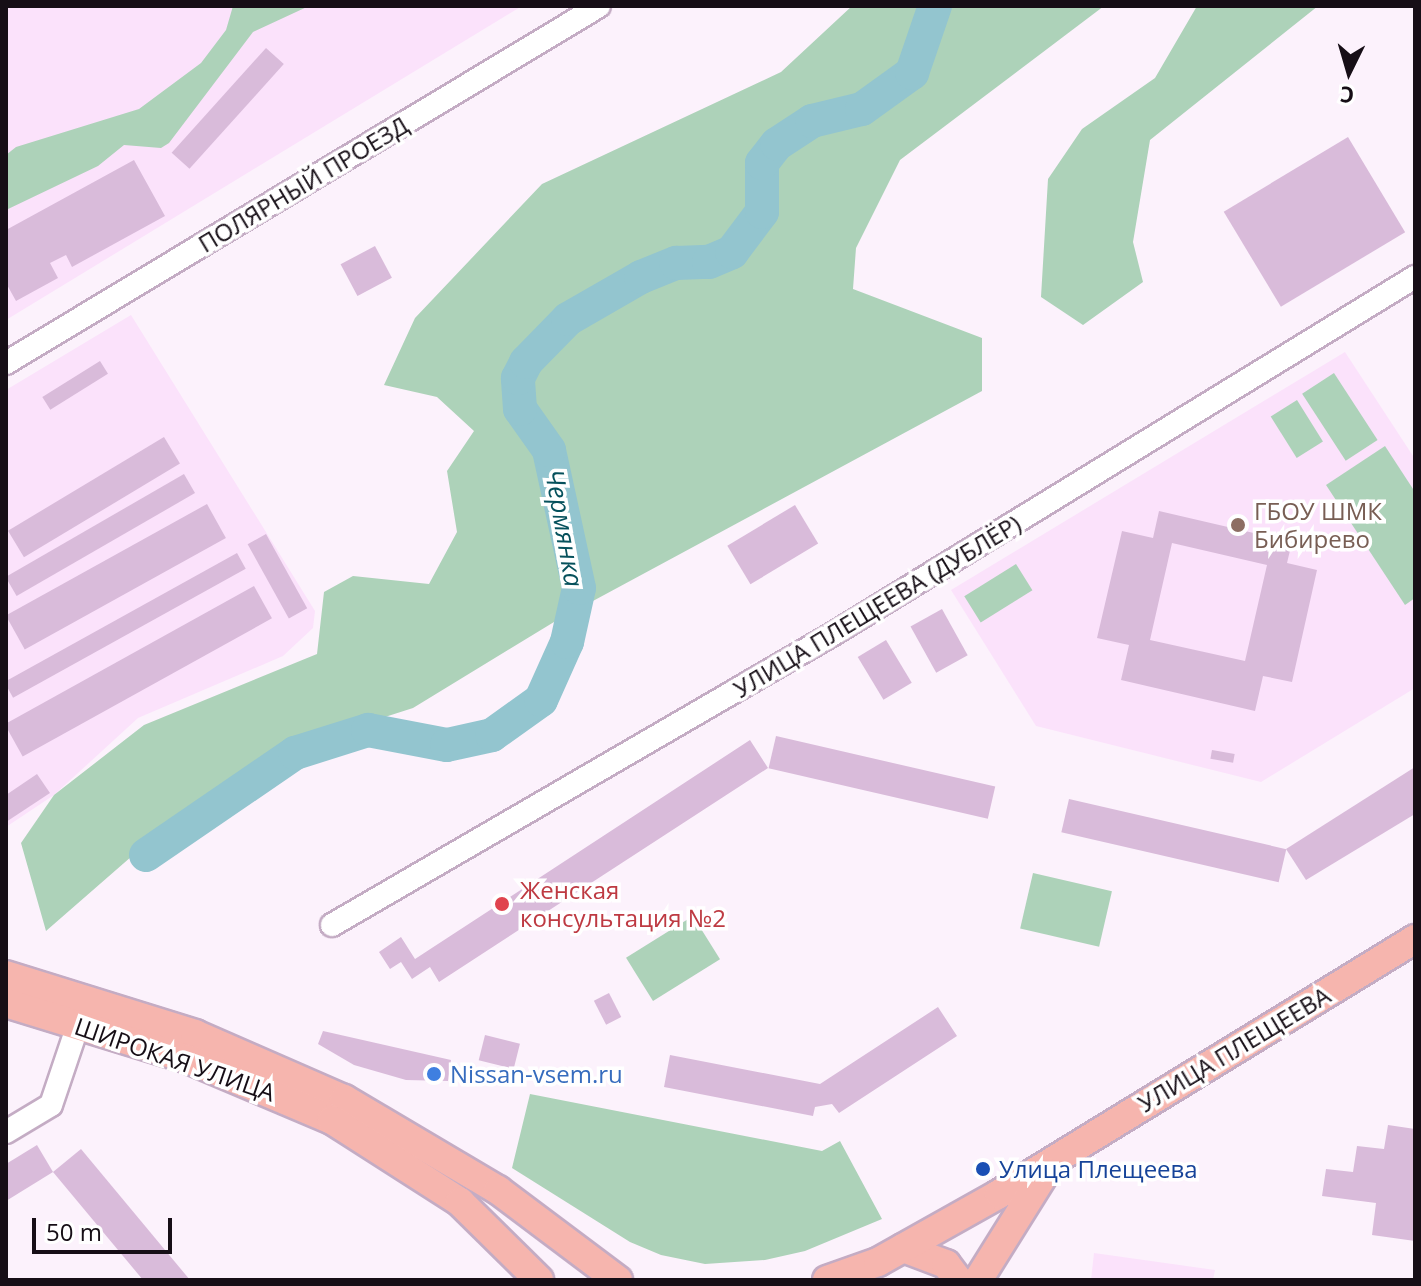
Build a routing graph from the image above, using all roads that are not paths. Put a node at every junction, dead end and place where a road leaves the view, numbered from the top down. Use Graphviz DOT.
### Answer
graph roads {
  1 [pos="599,6"];
  2 [pos="1415,277"];
  3 [pos="6,363"];
  4 [pos="332,925"];
  5 [pos="1415,939"];
  6 [pos="6,975"];
  7 [pos="6,1003"];
  8 [pos="78,1025"];
  9 [pos="6,1132"];
  10 [pos="1054,1161"];
  11 [pos="903,1248"];
  12 [pos="539,1280"];
  13 [pos="618,1280"];
  14 [pos="827,1280"];
  15 [pos="958,1280"];
  16 [pos="978,1280"];
  1 -- 3 [label="street, ПОЛЯРНЫЙ ПРОЕЗД"];
  2 -- 4 [label="street, УЛИЦА ПЛЕЩЕЕВА (ДУБЛЁР)"];
  5 -- 10 [label="main road, УЛИЦА ПЛЕЩЕЕВА"];
  6 -- 13 [label="main road, ШИРОКАЯ УЛИЦА"];
  7 -- 8 [label="main road, ШИРОКАЯ УЛИЦА"];
  8 -- 9 [label="street"];
  8 -- 12 [label="main road, ШИРОКАЯ УЛИЦА"];
  10 -- 11 [label="main road, УЛИЦА ПЛЕЩЕЕВА"];
  10 -- 16 [label="main road, УЛИЦА ПЛЕЩЕЕВА"];
  11 -- 14 [label="main road, УЛИЦА ПЛЕЩЕЕВА"];
  11 -- 15 [label="main road"];
}
